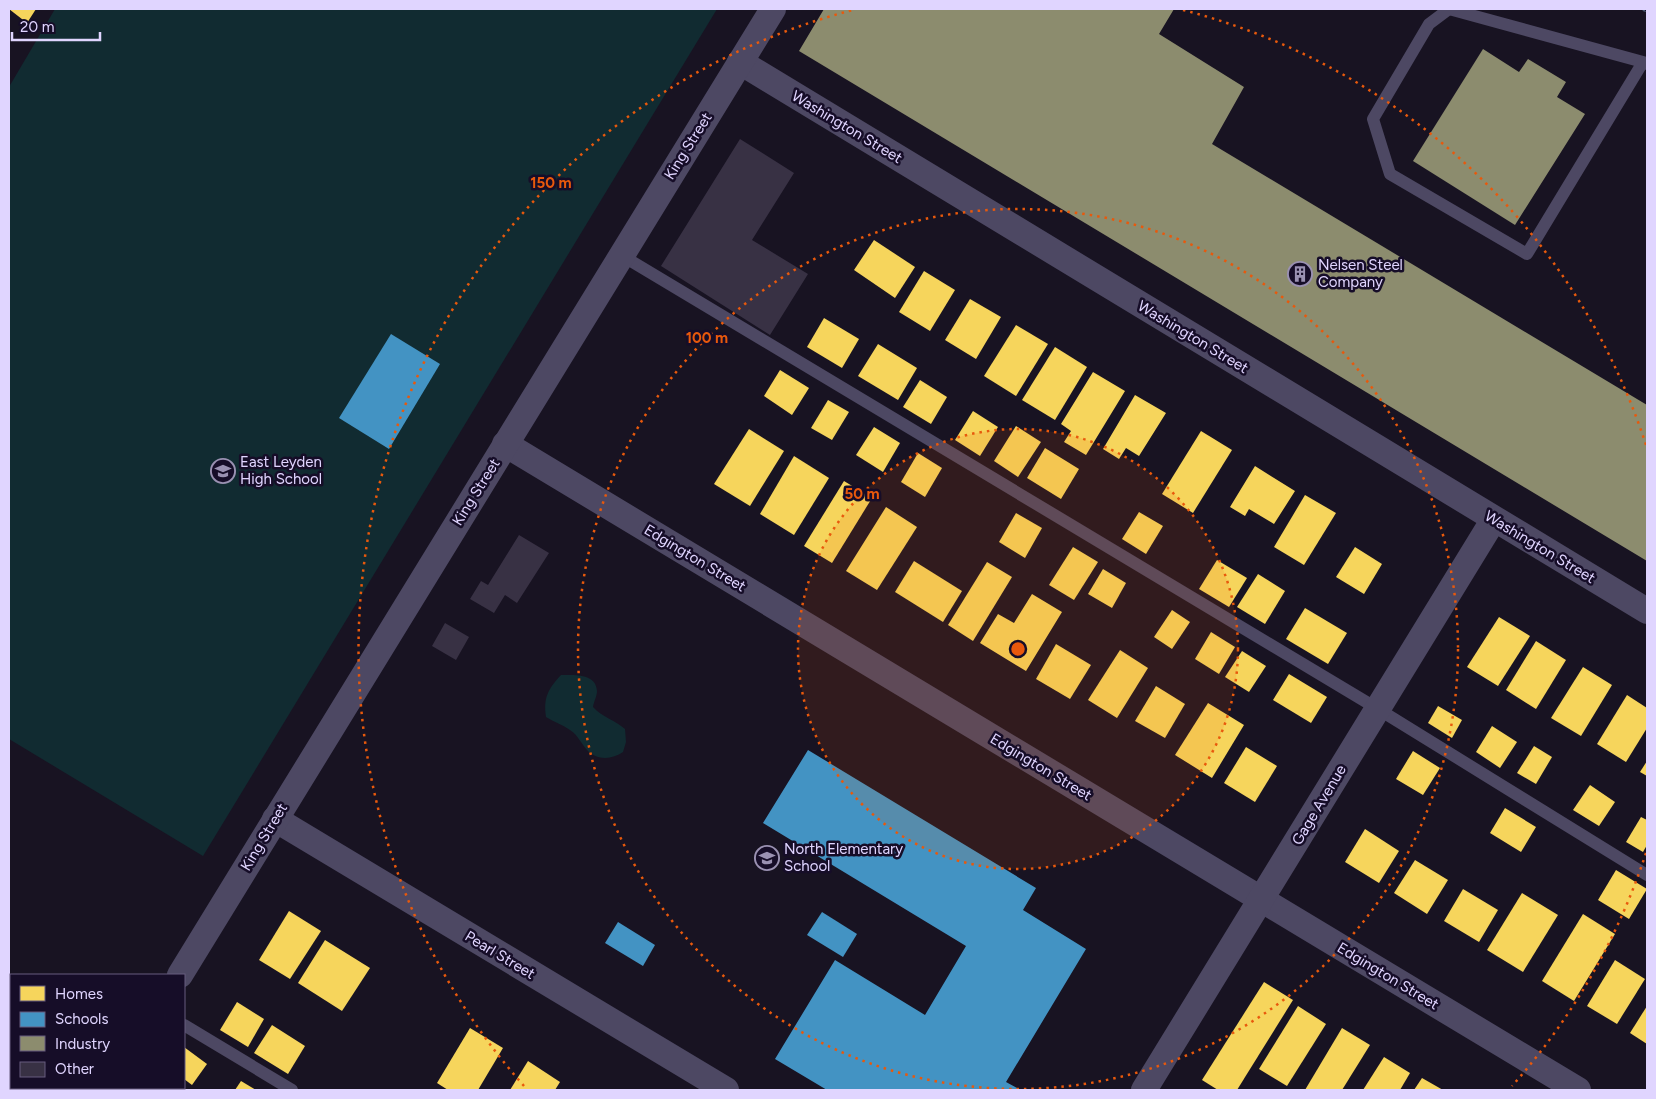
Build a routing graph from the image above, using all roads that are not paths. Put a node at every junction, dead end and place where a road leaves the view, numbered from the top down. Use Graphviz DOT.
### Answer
graph roads {
  1 [pos="773,9"];
  2 [pos="740,62"];
  3 [pos="1645,63"];
  4 [pos="621,255"];
  5 [pos="505,444"];
  6 [pos="1494,520"];
  7 [pos="1647,611"];
  8 [pos="1378,709"];
  9 [pos="275,819"];
  10 [pos="1647,875"];
  11 [pos="1261,899"];
  12 [pos="181,974"];
  13 [pos="185,1026"];
  14 [pos="1148,1089"];
  15 [pos="292,1090"];
  16 [pos="726,1090"];
  17 [pos="1578,1090"];
  1 -- 2 [label="street, King Street"];
  2 -- 4 [label="street, King Street"];
  2 -- 6 [label="street, Washington Street"];
  3 -- 3 [label="lane"];
  4 -- 5 [label="street, King Street"];
  4 -- 8 [label="lane"];
  5 -- 9 [label="street, King Street"];
  5 -- 11 [label="street, Edgington Street"];
  6 -- 7 [label="street, Washington Street"];
  6 -- 8 [label="street, Gage Avenue"];
  8 -- 10 [label="lane"];
  8 -- 11 [label="street, Gage Avenue"];
  9 -- 12 [label="street, King Street"];
  9 -- 16 [label="street, Pearl Street"];
  11 -- 14 [label="street, Gage Avenue"];
  11 -- 17 [label="street, Edgington Street"];
  13 -- 15 [label="lane"];
}
